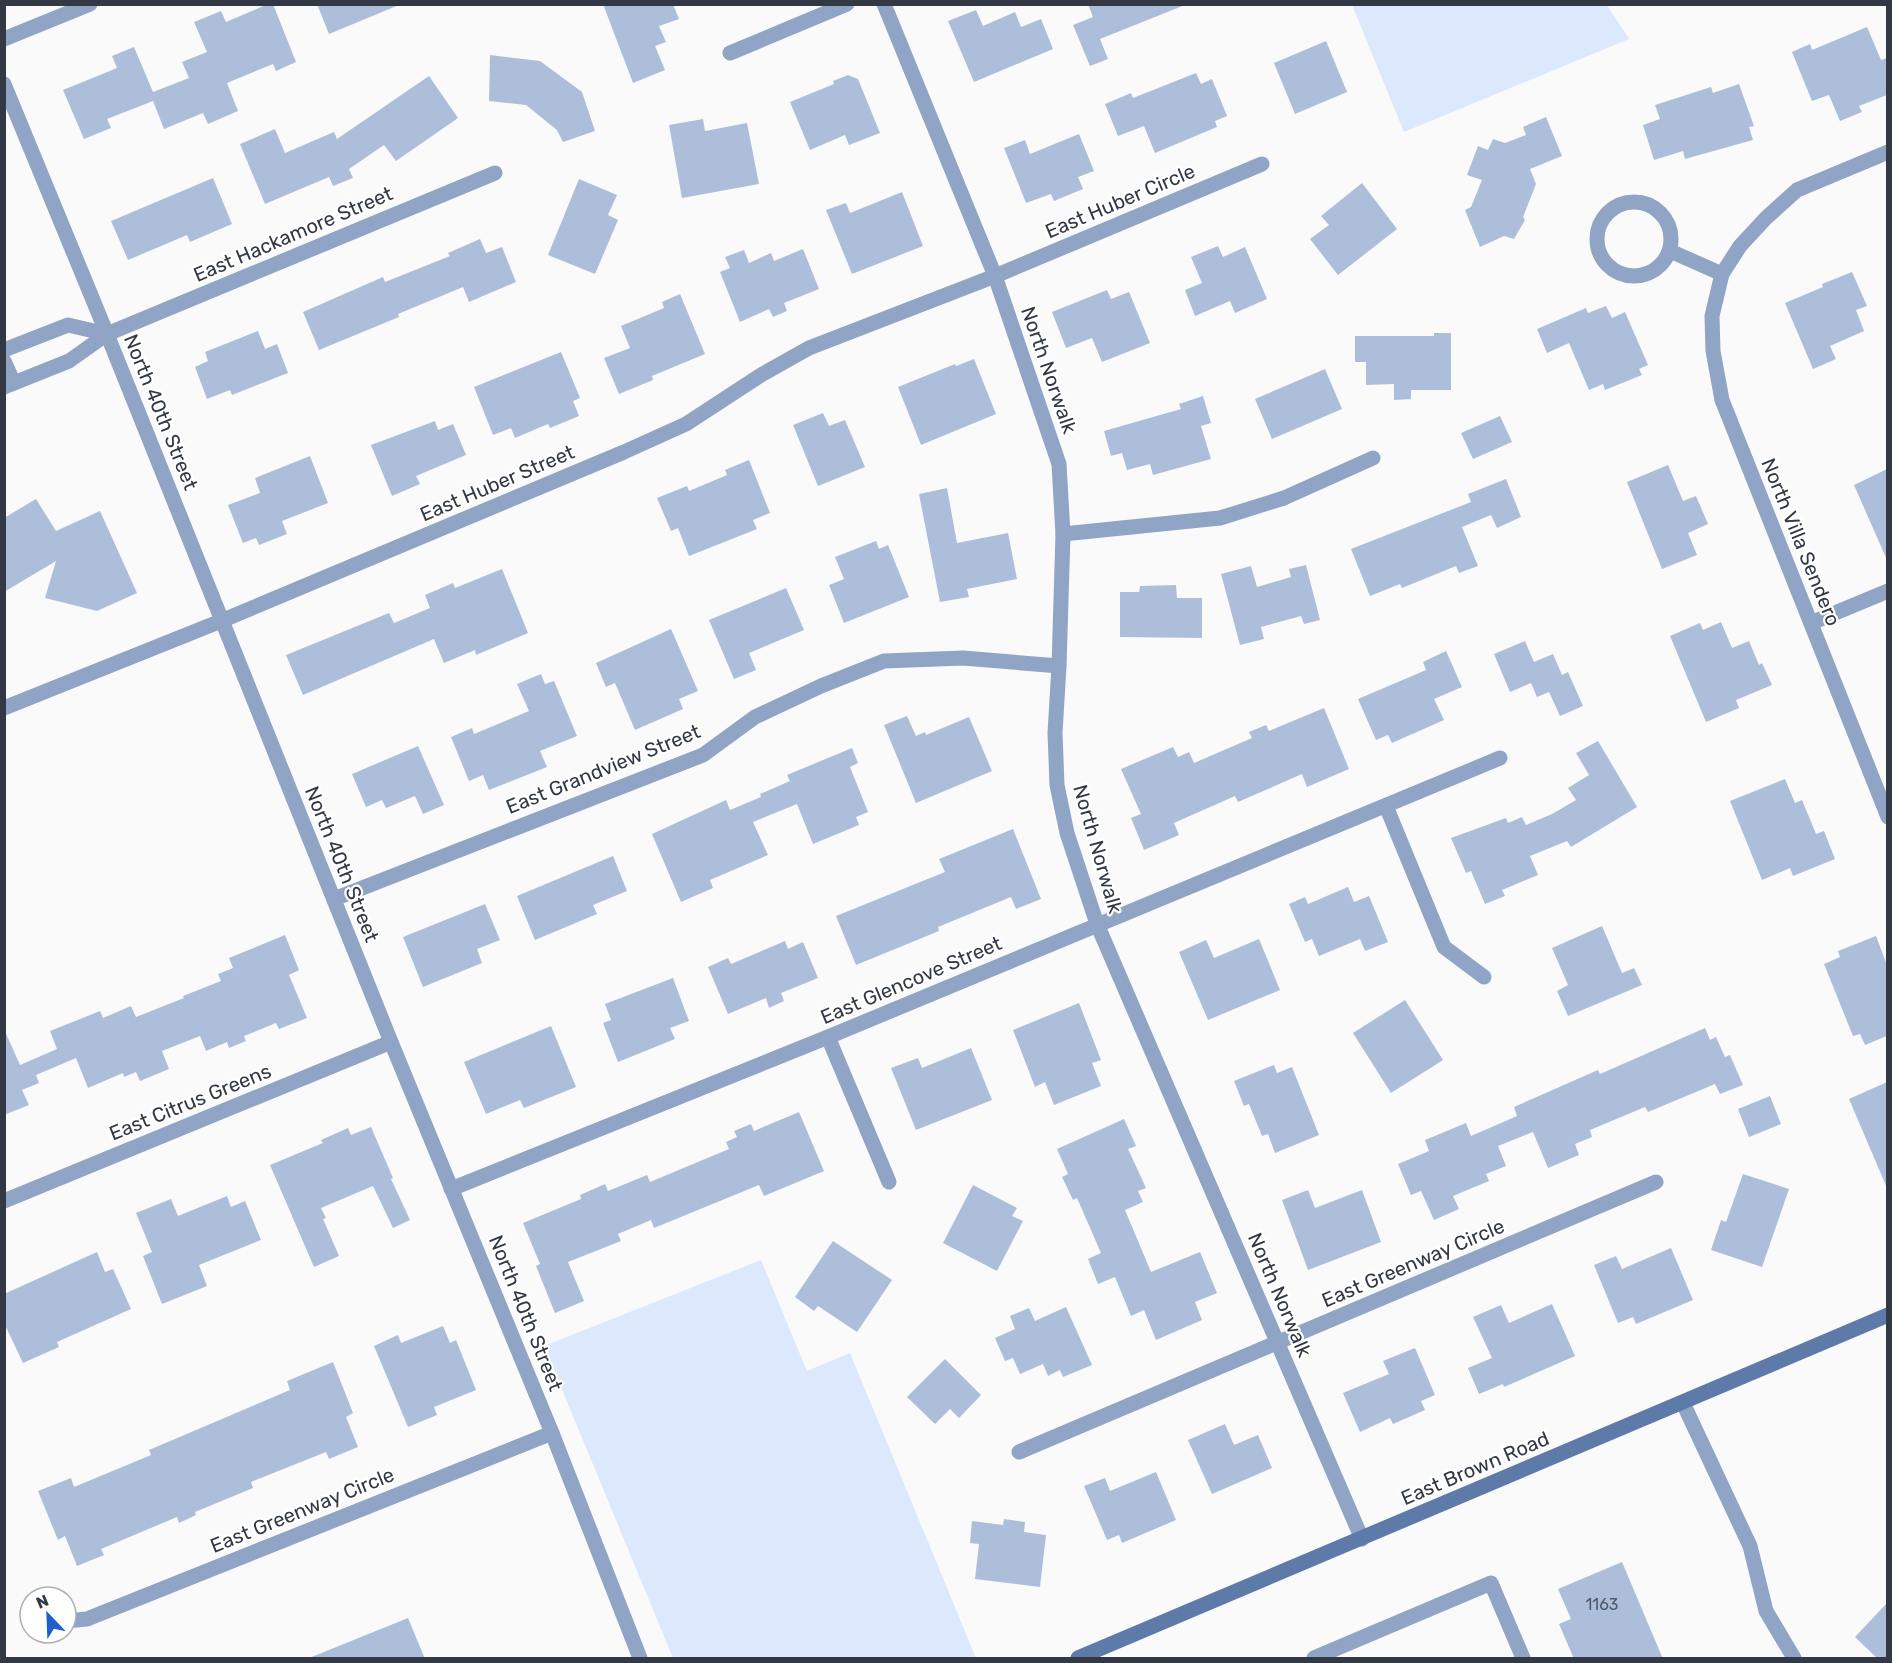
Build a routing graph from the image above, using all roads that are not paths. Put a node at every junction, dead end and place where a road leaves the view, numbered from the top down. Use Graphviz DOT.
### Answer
graph roads {
  1 [pos="90,4"];
  2 [pos="847,4"];
  3 [pos="884,4"];
  4 [pos="4,39"];
  5 [pos="730,53"];
  6 [pos="4,84"];
  7 [pos="1887,152"];
  8 [pos="1262,164"];
  9 [pos="495,173"];
  10 [pos="1670,251"];
  11 [pos="1722,274"];
  12 [pos="995,276"];
  13 [pos="107,334"];
  14 [pos="4,350"];
  15 [pos="4,361"];
  16 [pos="9,385"];
  17 [pos="1373,458"];
  18 [pos="1063,534"];
  19 [pos="1887,591"];
  20 [pos="221,621"];
  21 [pos="1811,623"];
  22 [pos="1059,666"];
  23 [pos="4,708"];
  24 [pos="1500,758"];
  25 [pos="1386,806"];
  26 [pos="1887,817"];
  27 [pos="334,899"];
  28 [pos="1097,924"];
  29 [pos="1484,977"];
  30 [pos="828,1037"];
  31 [pos="391,1042"];
  32 [pos="889,1182"];
  33 [pos="1656,1182"];
  34 [pos="452,1189"];
  35 [pos="4,1201"];
  36 [pos="1887,1315"];
  37 [pos="1278,1344"];
  38 [pos="1683,1403"];
  39 [pos="552,1433"];
  40 [pos="1019,1452"];
  41 [pos="1362,1539"];
  42 [pos="78,1620"];
  43 [pos="640,1659"];
  44 [pos="1078,1659"];
  45 [pos="1314,1659"];
  46 [pos="1523,1659"];
  47 [pos="1794,1659"];
  1 -- 4 [label="street"];
  2 -- 5 [label="street"];
  3 -- 12 [label="street, North Norwalk"];
  6 -- 13 [label="street, North 40th Street"];
  7 -- 11 [label="street, North Villa Sendero"];
  8 -- 12 [label="street, East Huber Circle"];
  9 -- 13 [label="street, East Hackamore Street"];
  10 -- 10 [label="street"];
  10 -- 11 [label="street"];
  11 -- 21 [label="street, North Villa Sendero"];
  12 -- 18 [label="street, North Norwalk"];
  12 -- 20 [label="street, East Huber Street"];
  13 -- 14 [label="street"];
  13 -- 16 [label="street, East Hackamore Street"];
  13 -- 20 [label="street, North 40th Street"];
  15 -- 16 [label="street"];
  17 -- 18 [label="street"];
  18 -- 22 [label="street, North Norwalk"];
  19 -- 21 [label="street"];
  20 -- 23 [label="street, East Huber Street"];
  20 -- 27 [label="street, North 40th Street"];
  21 -- 26 [label="street, North Villa Sendero"];
  22 -- 27 [label="street, East Grandview Street"];
  22 -- 28 [label="street, North Norwalk"];
  24 -- 25 [label="street, East Glencove Street"];
  25 -- 28 [label="street, East Glencove Street"];
  25 -- 29 [label="street"];
  27 -- 31 [label="street, North 40th Street"];
  28 -- 30 [label="street, East Glencove Street"];
  28 -- 37 [label="street, North Norwalk"];
  30 -- 32 [label="street"];
  30 -- 34 [label="street, East Glencove Street"];
  31 -- 34 [label="street, North 40th Street"];
  31 -- 35 [label="street, East Citrus Greens"];
  33 -- 37 [label="street, East Greenway Circle"];
  34 -- 39 [label="street, North 40th Street"];
  36 -- 38 [label="main road, East Brown Road"];
  37 -- 40 [label="street, East Greenway Circle"];
  37 -- 41 [label="street, North Norwalk"];
  38 -- 41 [label="main road, East Brown Road"];
  38 -- 47 [label="street"];
  39 -- 42 [label="street, East Greenway Circle"];
  39 -- 43 [label="street, North 40th Street"];
  41 -- 44 [label="main road, East Brown Road"];
  45 -- 46 [label="street"];
}
